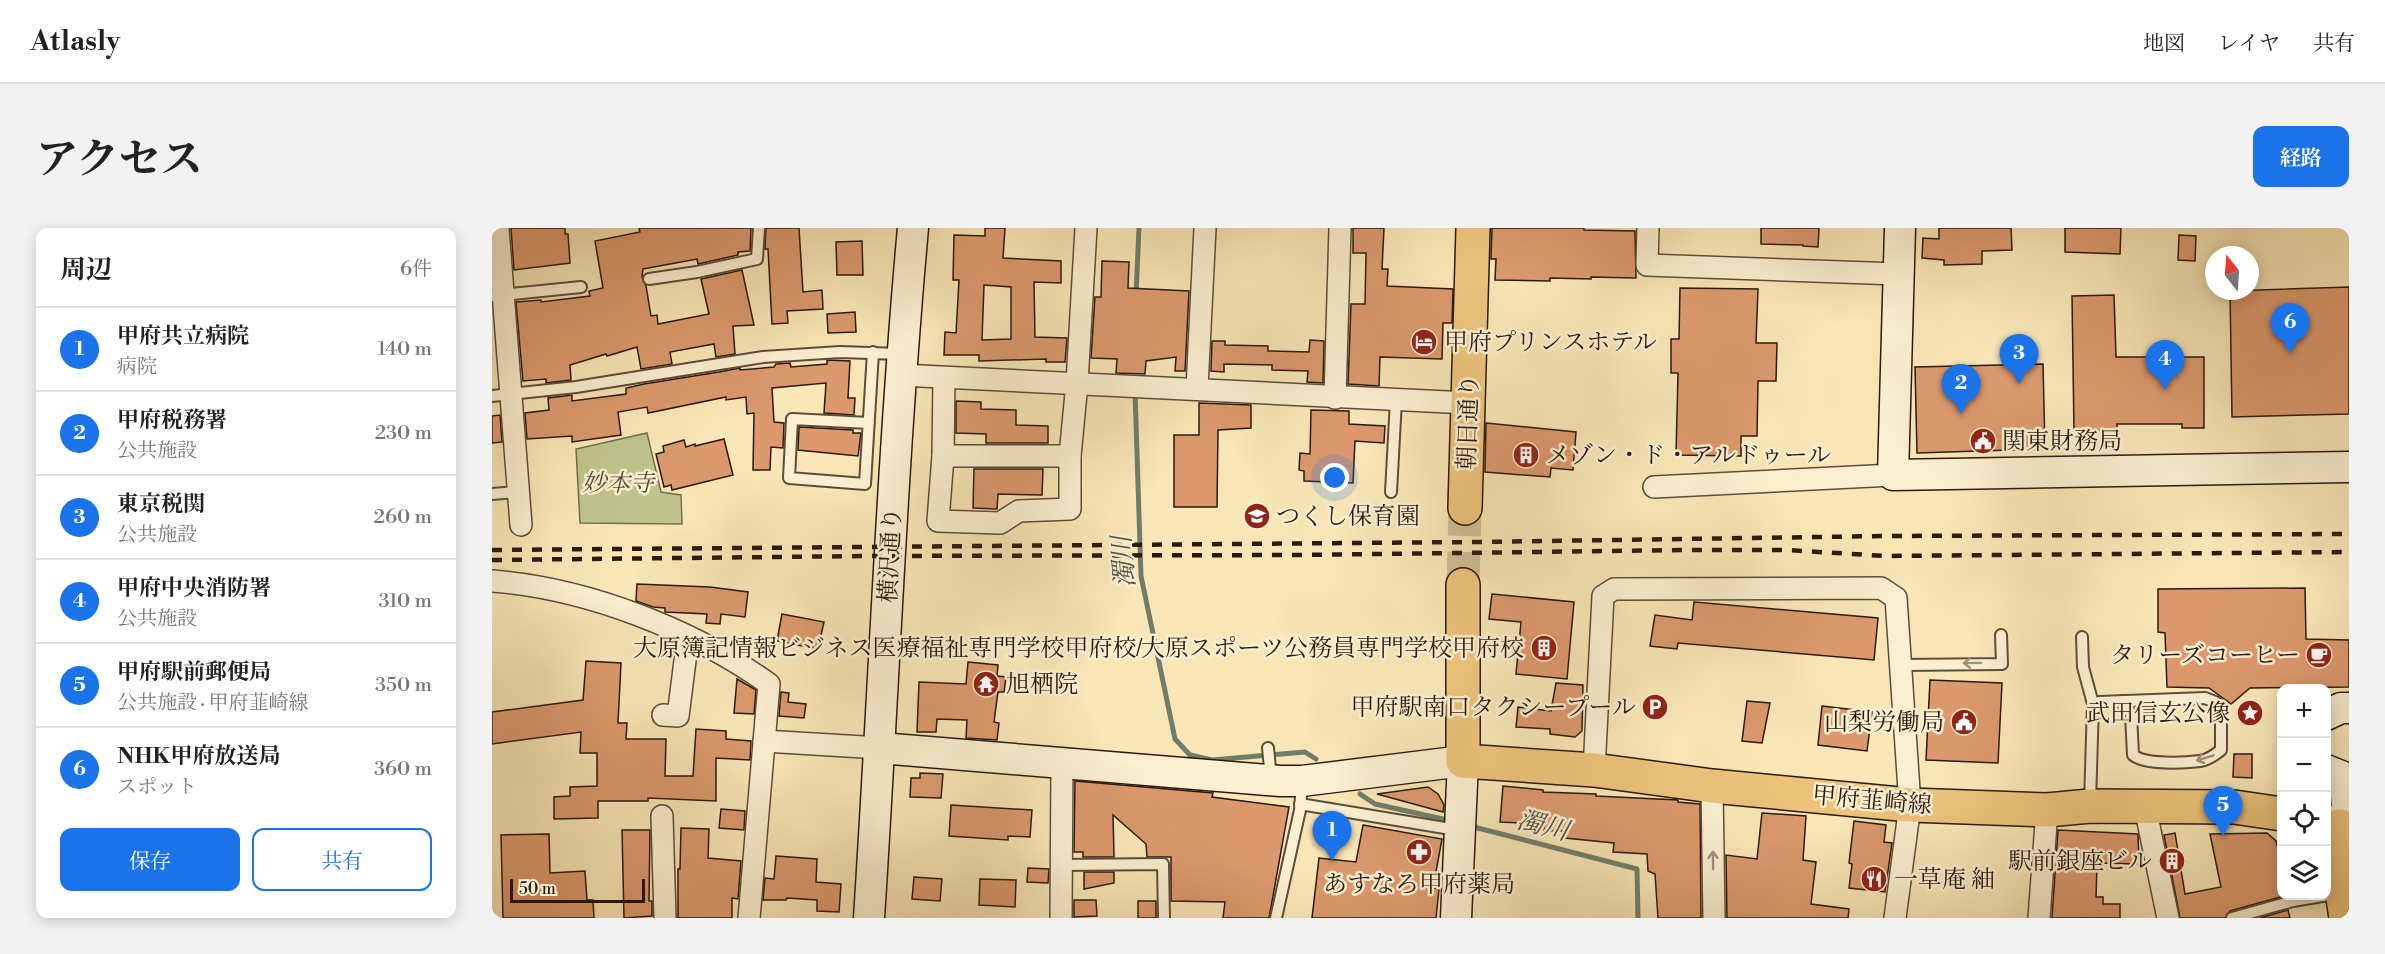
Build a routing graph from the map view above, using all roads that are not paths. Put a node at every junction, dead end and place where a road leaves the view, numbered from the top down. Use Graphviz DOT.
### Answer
graph roads {
  1 [pos="498,228"];
  2 [pos="759,228"];
  3 [pos="913,228"];
  4 [pos="1086,228"];
  5 [pos="1204,228"];
  6 [pos="1341,228"];
  7 [pos="1473,228"];
  8 [pos="1648,228"];
  9 [pos="1900,228"];
  10 [pos="1898,274"];
  11 [pos="649,279"];
  12 [pos="581,287"];
  13 [pos="498,296"];
  14 [pos="891,361"];
  15 [pos="944,378"];
  16 [pos="1077,383"];
  17 [pos="1197,388"];
  18 [pos="501,395"];
  19 [pos="1335,398"];
  20 [pos="1396,400"];
  21 [pos="1468,403"];
  22 [pos="868,423"];
  23 [pos="943,456"];
  24 [pos="1070,456"];
  25 [pos="2349,467"];
  26 [pos="1893,475"];
  27 [pos="1654,487"];
  28 [pos="517,492"];
  29 [pos="1391,492"];
  30 [pos="492,494"];
  31 [pos="1465,508"];
  32 [pos="521,525"];
  33 [pos="492,581"];
  34 [pos="1463,585"];
  35 [pos="2001,635"];
  36 [pos="688,637"];
  37 [pos="2082,637"];
  38 [pos="1901,665"];
  39 [pos="2122,701"];
  40 [pos="2142,702"];
  41 [pos="2093,704"];
  42 [pos="2349,708"];
  43 [pos="2331,713"];
  44 [pos="2131,714"];
  45 [pos="663,715"];
  46 [pos="764,741"];
  47 [pos="880,748"];
  48 [pos="1268,748"];
  49 [pos="1463,761"];
  50 [pos="1062,763"];
  51 [pos="1594,770"];
  52 [pos="1270,772"];
  53 [pos="2339,774"];
  54 [pos="1712,786"];
  55 [pos="1301,793"];
  56 [pos="1910,805"];
  57 [pos="2090,806"];
  58 [pos="2145,807"];
  59 [pos="2047,810"];
  60 [pos="2277,813"];
  61 [pos="662,816"];
  62 [pos="2339,826"];
  63 [pos="1459,830"];
  64 [pos="1062,865"];
  65 [pos="2344,905"];
  66 [pos="665,918"];
  67 [pos="749,918"];
  68 [pos="869,918"];
  69 [pos="1061,918"];
  70 [pos="1164,918"];
  71 [pos="1276,918"];
  72 [pos="1456,918"];
  73 [pos="1714,918"];
  74 [pos="1895,918"];
  75 [pos="2039,918"];
  76 [pos="2168,918"];
  77 [pos="2232,918"];
  1 -- 13 [label="street"];
  2 -- 11 [label="lane"];
  3 -- 14 [label="street, 横沢通り"];
  4 -- 16 [label="street"];
  5 -- 17 [label="street"];
  6 -- 19 [label="street"];
  7 -- 21 [label="main road, 朝日通り"];
  8 -- 10 [label="street"];
  9 -- 10 [label="street"];
  10 -- 26 [label="street"];
  12 -- 13 [label="lane"];
  13 -- 18 [label="street"];
  14 -- 15 [label="street"];
  14 -- 18 [label="lane"];
  14 -- 22 [label="lane"];
  14 -- 47 [label="street, 横沢通り"];
  15 -- 16 [label="street"];
  15 -- 23 [label="street"];
  16 -- 17 [label="street"];
  16 -- 24 [label="street"];
  17 -- 19 [label="street"];
  18 -- 28 [label="street"];
  19 -- 20 [label="street"];
  20 -- 21 [label="street"];
  20 -- 29 [label="lane"];
  21 -- 31 [label="main road, 朝日通り"];
  22 -- 22 [label="lane"];
  23 -- 24 [label="street"];
  23 -- 24 [label="street"];
  25 -- 26 [label="street"];
  26 -- 27 [label="street"];
  28 -- 30 [label="lane"];
  28 -- 32 [label="street"];
  33 -- 36 [label="street"];
  34 -- 49 [label="main road"];
  35 -- 38 [label="lane, one-way"];
  36 -- 45 [label="street"];
  36 -- 46 [label="street"];
  37 -- 41 [label="lane"];
  38 -- 51 [label="street"];
  38 -- 56 [label="street"];
  39 -- 40 [label="lane"];
  39 -- 41 [label="lane"];
  39 -- 44 [label="lane"];
  40 -- 44 [label="lane"];
  40 -- 44 [label="lane, one-way"];
  41 -- 57 [label="lane"];
  42 -- 43 [label="street"];
  46 -- 47 [label="street"];
  46 -- 67 [label="street"];
  47 -- 50 [label="street"];
  47 -- 68 [label="street, 横沢通り"];
  48 -- 52 [label="lane"];
  49 -- 51 [label="main road, 甲府韮崎線"];
  49 -- 55 [label="street"];
  49 -- 63 [label="street"];
  50 -- 52 [label="street"];
  50 -- 64 [label="street"];
  51 -- 54 [label="main road, 甲府韮崎線"];
  52 -- 55 [label="street"];
  53 -- 62 [label="street"];
  54 -- 56 [label="main road, 甲府韮崎線"];
  73 -- 54 [label="street, one-way"];
  55 -- 63 [label="lane"];
  55 -- 71 [label="lane"];
  56 -- 59 [label="main road, 甲府韮崎線"];
  56 -- 74 [label="street"];
  57 -- 58 [label="main road, 甲府韮崎線"];
  57 -- 59 [label="main road, 甲府韮崎線"];
  58 -- 60 [label="main road, 甲府韮崎線"];
  58 -- 76 [label="street"];
  59 -- 75 [label="street"];
  61 -- 66 [label="street"];
  62 -- 65 [label="main road"];
  63 -- 72 [label="street"];
  64 -- 69 [label="street"];
  64 -- 70 [label="lane"];
  65 -- 77 [label="lane"];
}
